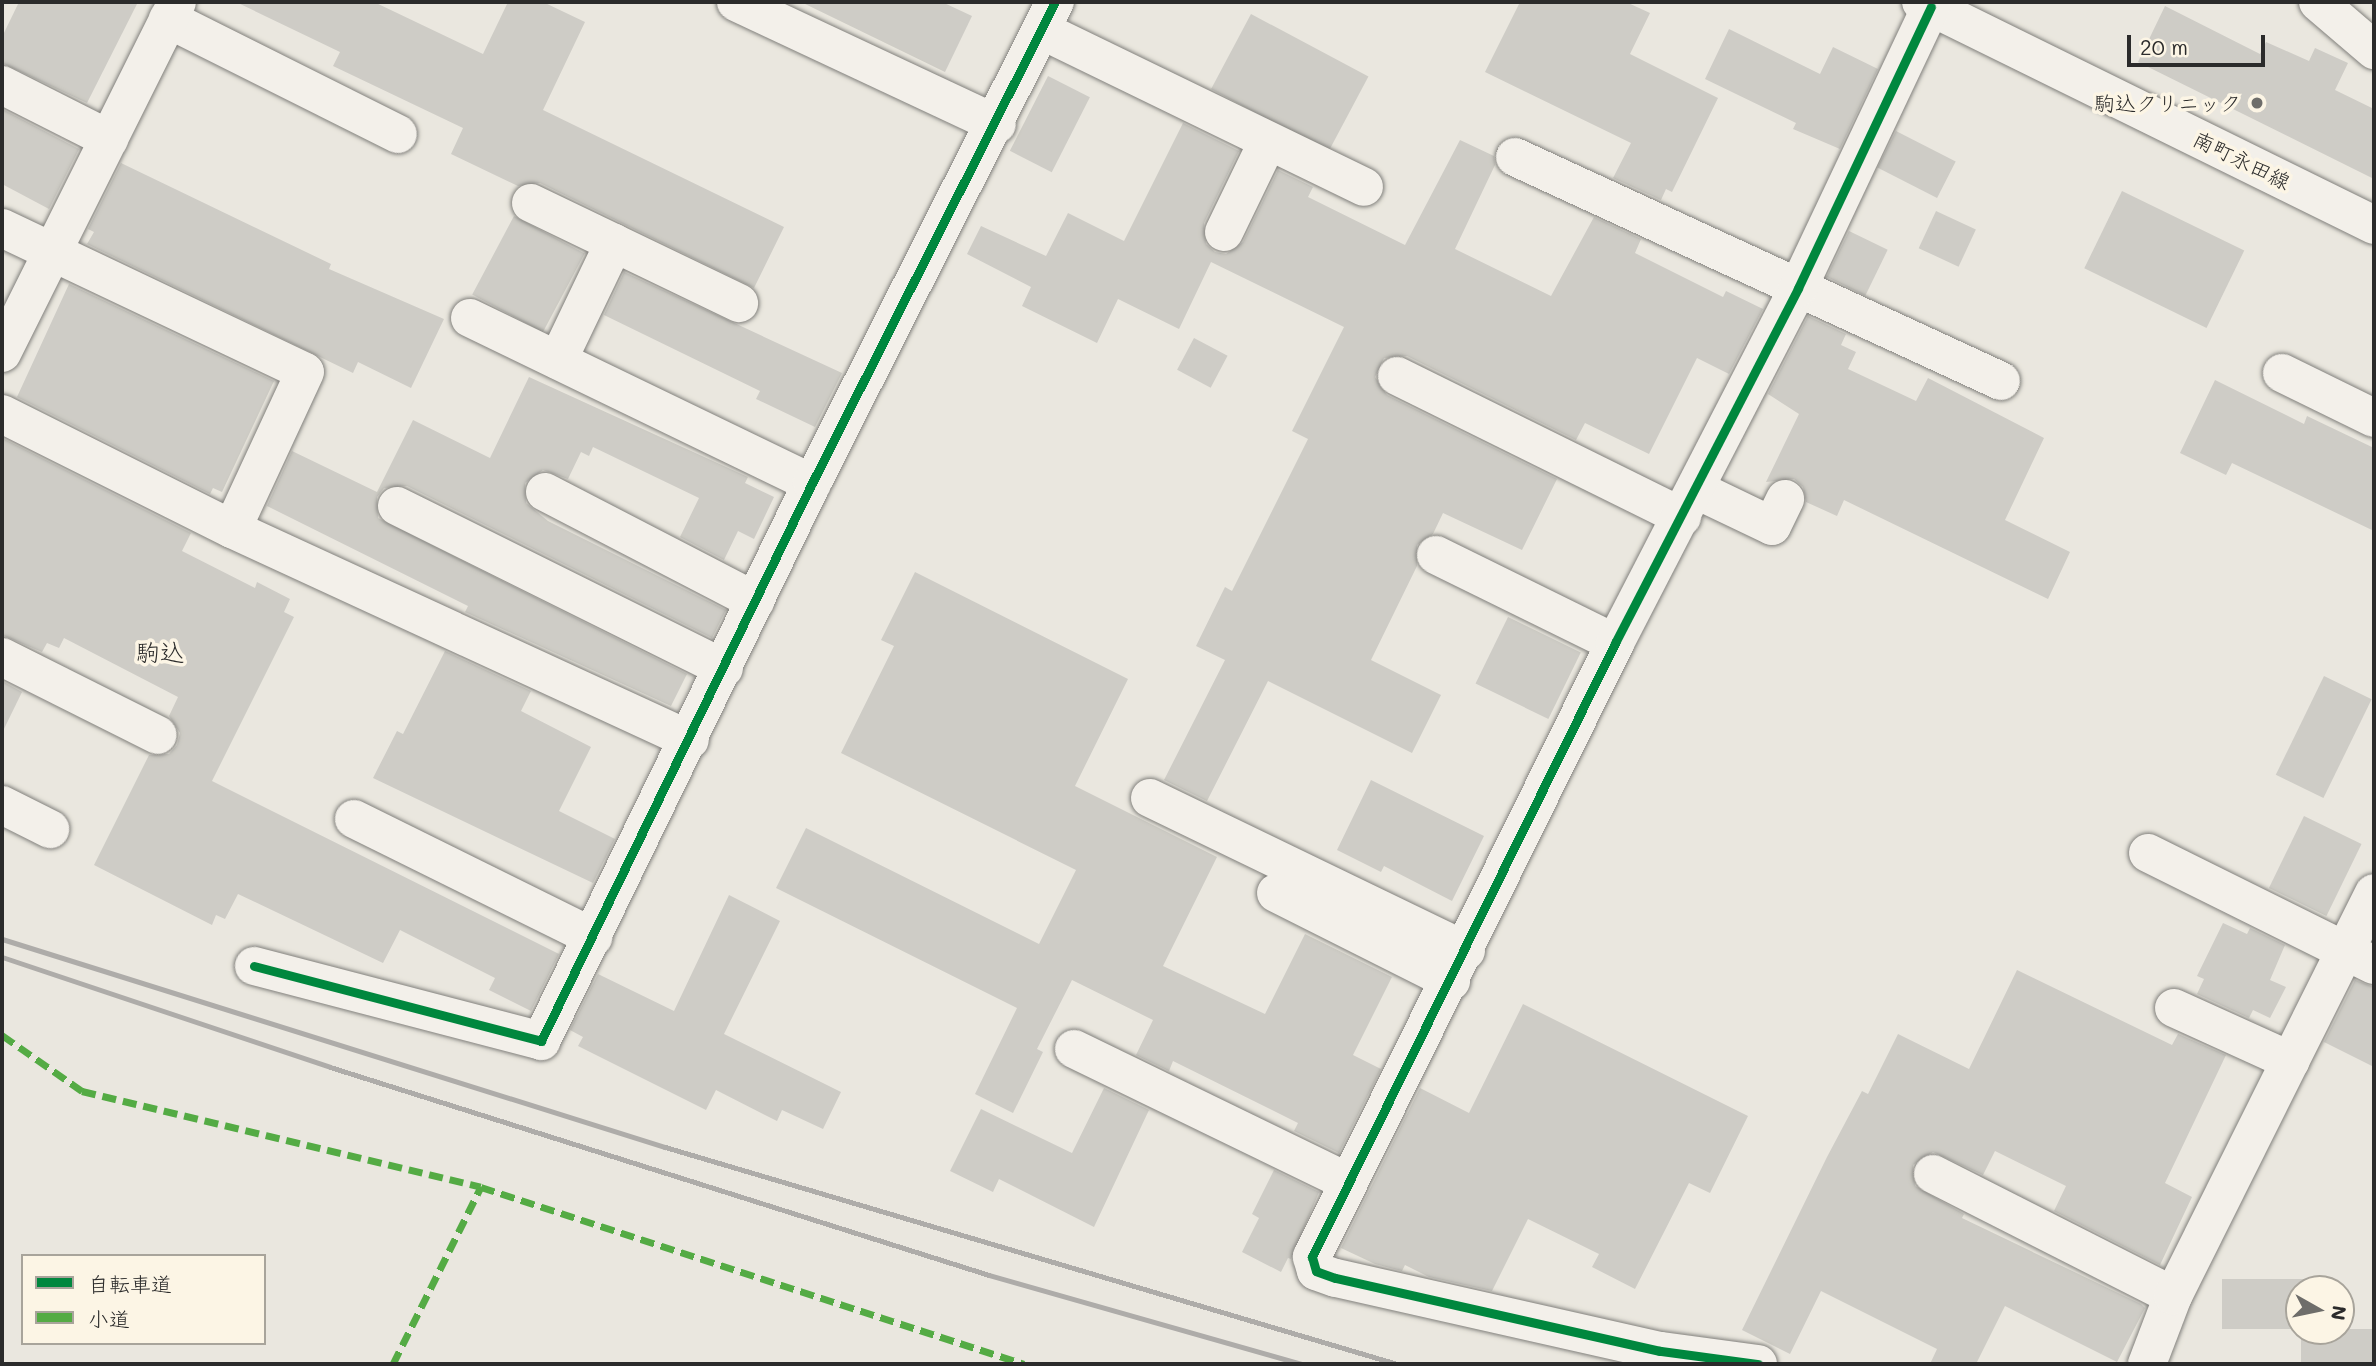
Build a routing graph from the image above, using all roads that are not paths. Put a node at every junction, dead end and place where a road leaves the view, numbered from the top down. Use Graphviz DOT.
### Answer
graph roads {
  1 [pos="736,2"];
  2 [pos="2318,2"];
  3 [pos="1926,4"];
  4 [pos="173,10"];
  5 [pos="1048,16"];
  6 [pos="2374,50"];
  7 [pos="2,85"];
  8 [pos="997,124"];
  9 [pos="398,134"];
  10 [pos="109,139"];
  11 [pos="1268,141"];
  12 [pos="1515,157"];
  13 [pos="1364,187"];
  14 [pos="531,203"];
  15 [pos="2374,225"];
  16 [pos="2,228"];
  17 [pos="1224,232"];
  18 [pos="614,243"];
  19 [pos="52,252"];
  20 [pos="1798,288"];
  21 [pos="739,303"];
  22 [pos="470,318"];
  23 [pos="2,353"];
  24 [pos="558,360"];
  25 [pos="2282,373"];
  26 [pos="1397,376"];
  27 [pos="2001,381"];
  28 [pos="2,414"];
  29 [pos="2374,418"];
  30 [pos="812,483"];
  31 [pos="545,492"];
  32 [pos="1785,499"];
  33 [pos="1689,503"];
  34 [pos="397,506"];
  35 [pos="232,529"];
  36 [pos="1436,555"];
  37 [pos="755,601"];
  38 [pos="1615,643"];
  39 [pos="2,657"];
  40 [pos="724,668"];
  41 [pos="158,735"];
  42 [pos="690,740"];
  43 [pos="1150,798"];
  44 [pos="2,805"];
  45 [pos="354,820"];
  46 [pos="50,829"];
  47 [pos="2148,853"];
  48 [pos="1276,893"];
  49 [pos="2374,894"];
  50 [pos="593,937"];
  51 [pos="2360,958"];
  52 [pos="254,966"];
  53 [pos="1458,966"];
  54 [pos="2174,1008"];
  55 [pos="1074,1049"];
  56 [pos="2291,1061"];
  57 [pos="1933,1174"];
  58 [pos="1348,1182"];
  59 [pos="2173,1296"];
  60 [pos="1758,1364"];
  61 [pos="2147,1364"];
  1 -- 8 [label="street"];
  2 -- 6 [label="street"];
  3 -- 15 [label="street, 南町永田線"];
  3 -- 20 [label="street"];
  4 -- 9 [label="street"];
  4 -- 10 [label="street"];
  5 -- 8 [label="street"];
  5 -- 11 [label="street"];
  7 -- 10 [label="street"];
  8 -- 30 [label="street"];
  10 -- 19 [label="street"];
  11 -- 13 [label="street"];
  11 -- 17 [label="street"];
  12 -- 20 [label="street"];
  14 -- 18 [label="street"];
  16 -- 19 [label="street"];
  18 -- 21 [label="street"];
  18 -- 24 [label="street"];
  19 -- 23 [label="street"];
  19 -- 35 [label="street"];
  20 -- 27 [label="street"];
  20 -- 33 [label="street"];
  22 -- 24 [label="street"];
  24 -- 30 [label="street"];
  25 -- 29 [label="street"];
  26 -- 33 [label="street"];
  28 -- 35 [label="street"];
  30 -- 37 [label="street"];
  31 -- 37 [label="street"];
  32 -- 33 [label="street"];
  33 -- 38 [label="street"];
  34 -- 40 [label="street"];
  35 -- 42 [label="street"];
  36 -- 38 [label="street"];
  37 -- 40 [label="street"];
  38 -- 53 [label="street"];
  39 -- 41 [label="street"];
  40 -- 42 [label="street"];
  42 -- 50 [label="street"];
  43 -- 53 [label="street"];
  44 -- 46 [label="street"];
  45 -- 50 [label="street"];
  47 -- 51 [label="street"];
  48 -- 53 [label="street"];
  49 -- 51 [label="street"];
  50 -- 52 [label="street"];
  51 -- 56 [label="street"];
  53 -- 58 [label="street"];
  54 -- 56 [label="street"];
  55 -- 58 [label="street"];
  56 -- 59 [label="street"];
  57 -- 59 [label="street"];
  58 -- 60 [label="street"];
  59 -- 61 [label="street"];
}
